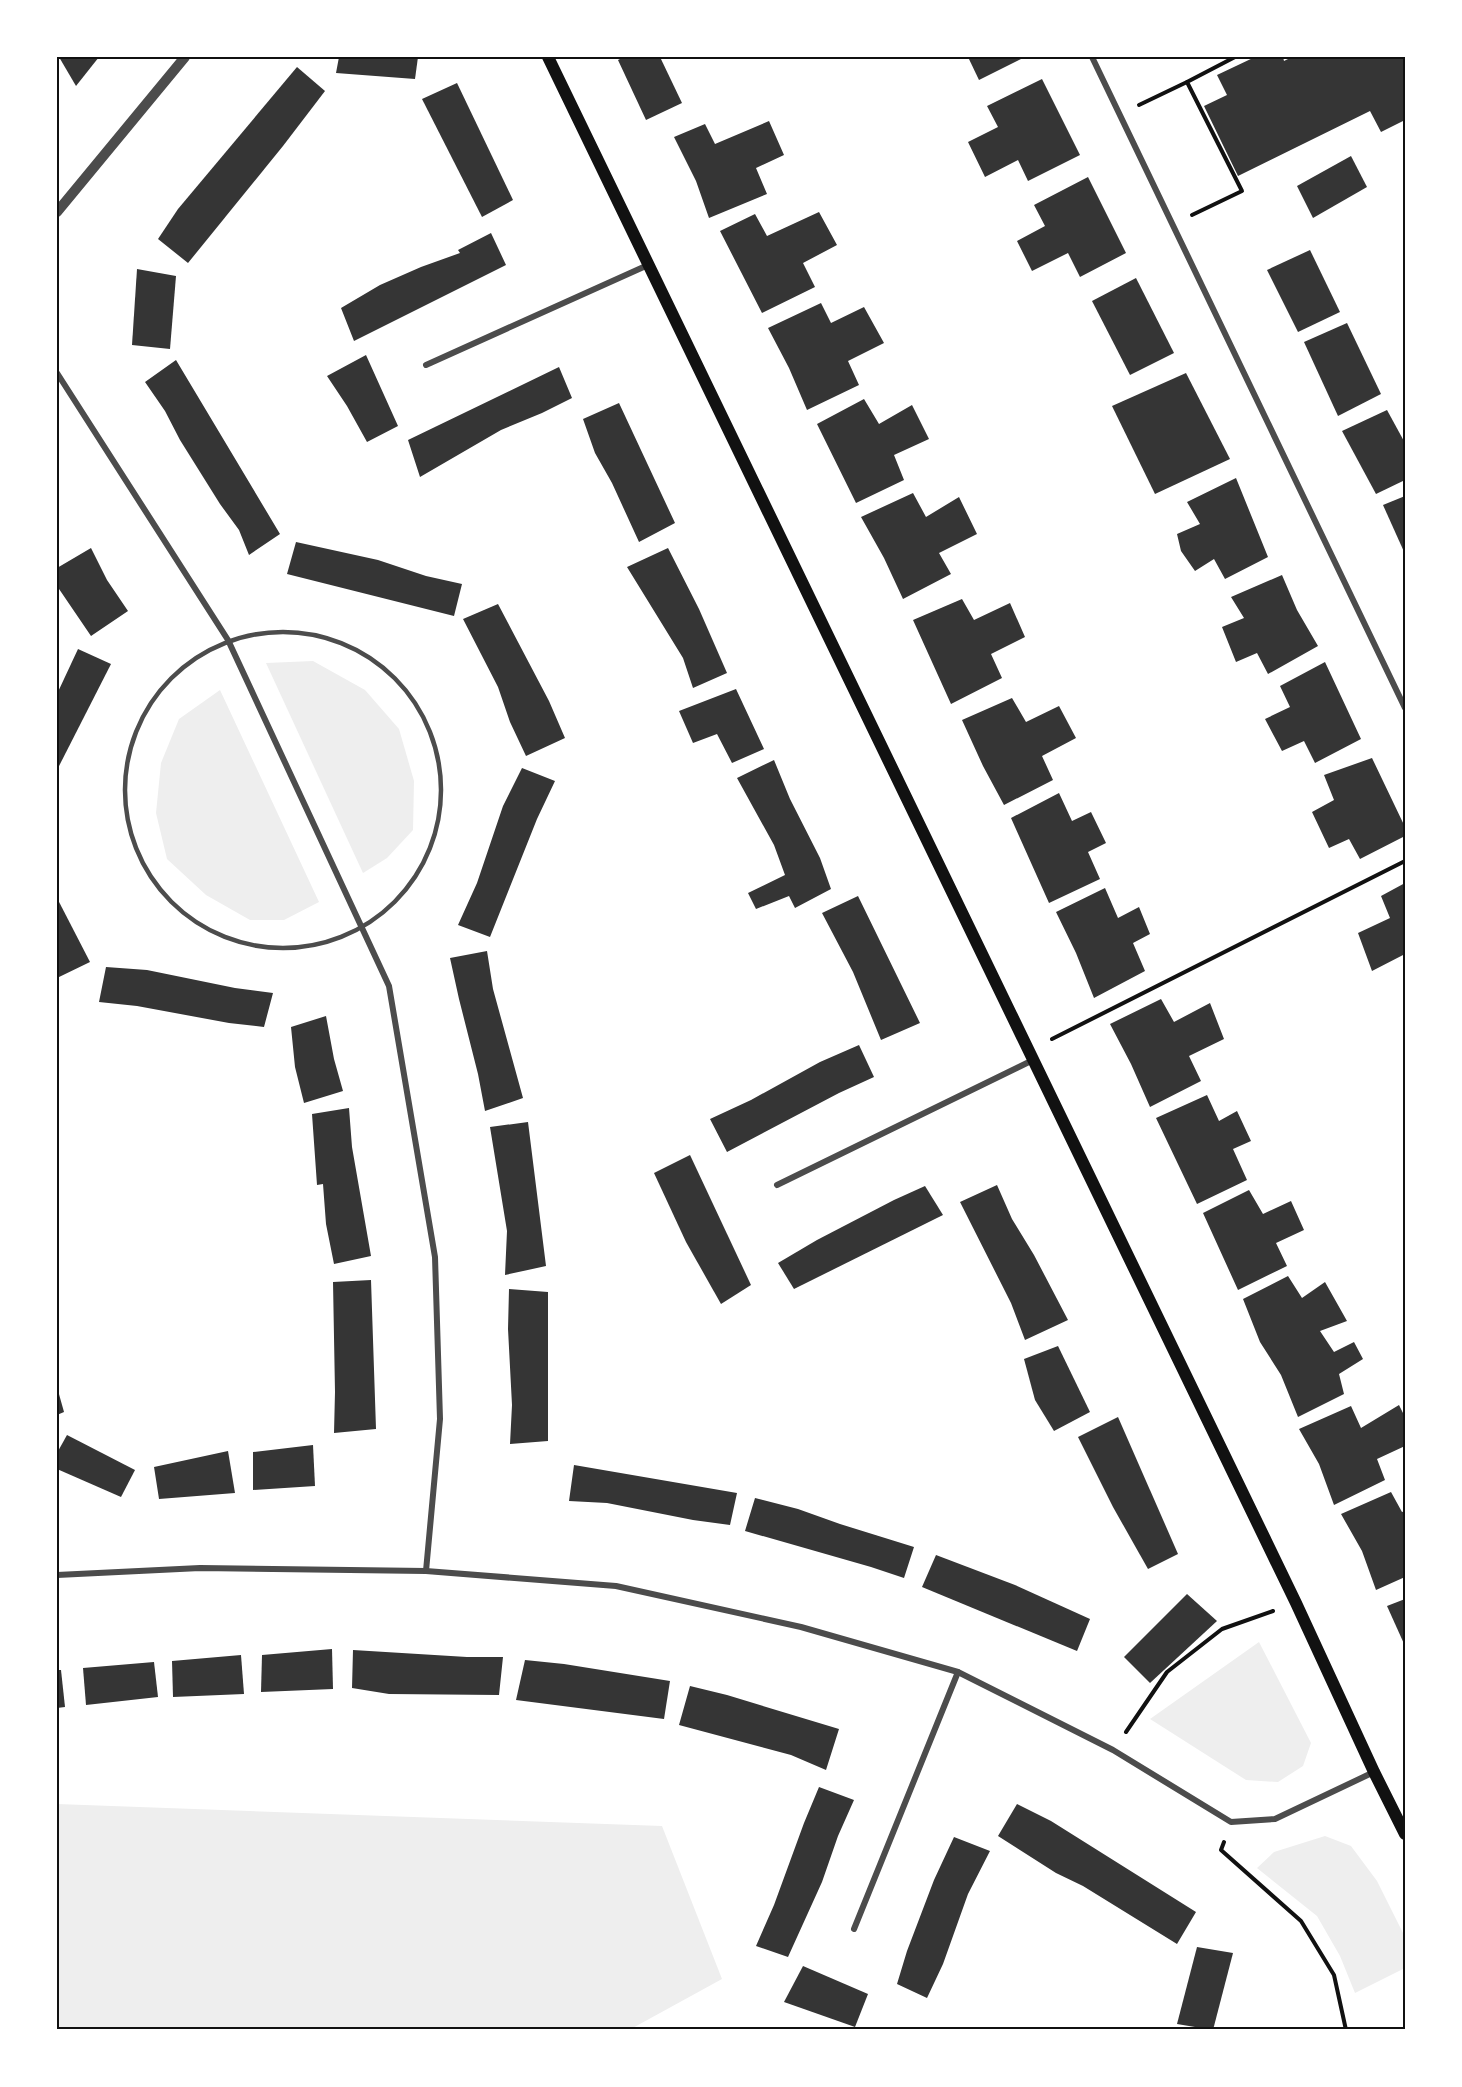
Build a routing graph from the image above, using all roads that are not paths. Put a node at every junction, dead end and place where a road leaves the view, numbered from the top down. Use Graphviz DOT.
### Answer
graph roads {
  1 [pos="185,57"];
  2 [pos="548,57"];
  3 [pos="1092,57"];
  4 [pos="57,212"];
  5 [pos="648,264"];
  6 [pos="426,364"];
  7 [pos="57,373"];
  8 [pos="228,640"];
  9 [pos="1405,708"];
  10 [pos="362,929"];
  11 [pos="1030,1055"];
  12 [pos="777,1185"];
  13 [pos="426,1571"];
  14 [pos="57,1575"];
  15 [pos="958,1672"];
  16 [pos="1374,1773"];
  17 [pos="1405,1834"];
  18 [pos="854,1929"];
  1 -- 4 [label="street"];
  2 -- 5 [label="main road"];
  3 -- 9 [label="street"];
  5 -- 6 [label="street"];
  5 -- 11 [label="main road"];
  7 -- 8 [label="street"];
  8 -- 10 [label="street"];
  8 -- 10 [label="lane"];
  8 -- 10 [label="lane"];
  10 -- 13 [label="street"];
  11 -- 12 [label="street"];
  11 -- 16 [label="main road"];
  13 -- 14 [label="street"];
  13 -- 15 [label="street"];
  15 -- 16 [label="street"];
  15 -- 18 [label="street"];
  16 -- 17 [label="main road"];
}
